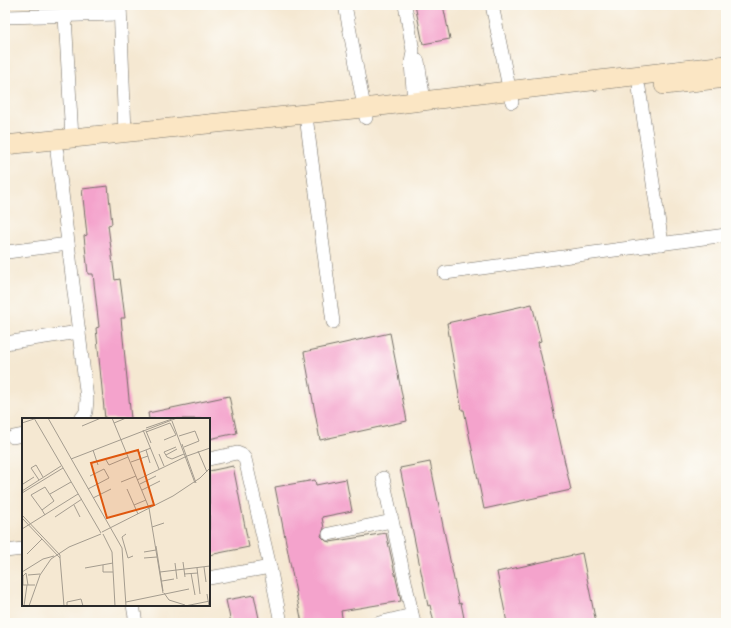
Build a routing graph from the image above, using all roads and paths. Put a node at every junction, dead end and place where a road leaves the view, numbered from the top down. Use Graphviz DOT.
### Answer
graph roads {
  1 [pos="345,5"];
  2 [pos="405,5"];
  3 [pos="492,5"];
  4 [pos="120,10"];
  5 [pos="38,11"];
  6 [pos="65,16"];
  7 [pos="5,18"];
  8 [pos="726,65"];
  9 [pos="726,78"];
  10 [pos="639,88"];
  11 [pos="511,96"];
  12 [pos="419,102"];
  13 [pos="365,113"];
  14 [pos="307,124"];
  15 [pos="125,133"];
  16 [pos="72,138"];
  17 [pos="5,145"];
  18 [pos="57,152"];
  19 [pos="5,158"];
  20 [pos="726,235"];
  21 [pos="68,244"];
  22 [pos="662,244"];
  23 [pos="7,252"];
  24 [pos="446,273"];
  25 [pos="333,322"];
  26 [pos="79,332"];
  27 [pos="5,343"];
  28 [pos="82,418"];
  29 [pos="210,459"];
  30 [pos="383,478"];
  31 [pos="392,521"];
  32 [pos="329,534"];
  33 [pos="22,549"];
  34 [pos="5,550"];
  35 [pos="270,567"];
  36 [pos="210,578"];
  37 [pos="133,606"];
  38 [pos="413,619"];
  39 [pos="136,623"];
  40 [pos="281,623"];
  41 [pos="379,623"];
  1 -- 13 [label="street"];
  2 -- 12 [label="street"];
  3 -- 11 [label="street"];
  4 -- 6 [label="street"];
  4 -- 15 [label="street"];
  5 -- 6 [label="street"];
  5 -- 7 [label="street"];
  6 -- 16 [label="street"];
  8 -- 11 [label="street"];
  9 -- 10 [label="street"];
  10 -- 11 [label="street"];
  10 -- 22 [label="street"];
  11 -- 12 [label="street"];
  11 -- 13 [label="street"];
  12 -- 13 [label="street"];
  13 -- 14 [label="street"];
  13 -- 15 [label="street"];
  14 -- 18 [label="street"];
  14 -- 25 [label="street"];
  15 -- 16 [label="street"];
  16 -- 17 [label="street"];
  18 -- 19 [label="street"];
  18 -- 21 [label="street"];
  20 -- 22 [label="street"];
  21 -- 23 [label="street"];
  21 -- 26 [label="street"];
  22 -- 24 [label="street"];
  26 -- 27 [label="street"];
  26 -- 28 [label="street"];
  29 -- 35 [label="street"];
  30 -- 31 [label="street"];
  31 -- 32 [label="street"];
  31 -- 38 [label="street"];
  33 -- 34 [label="street"];
  35 -- 36 [label="street"];
  35 -- 40 [label="street"];
  37 -- 39 [label="street"];
  38 -- 41 [label="street"];
}
